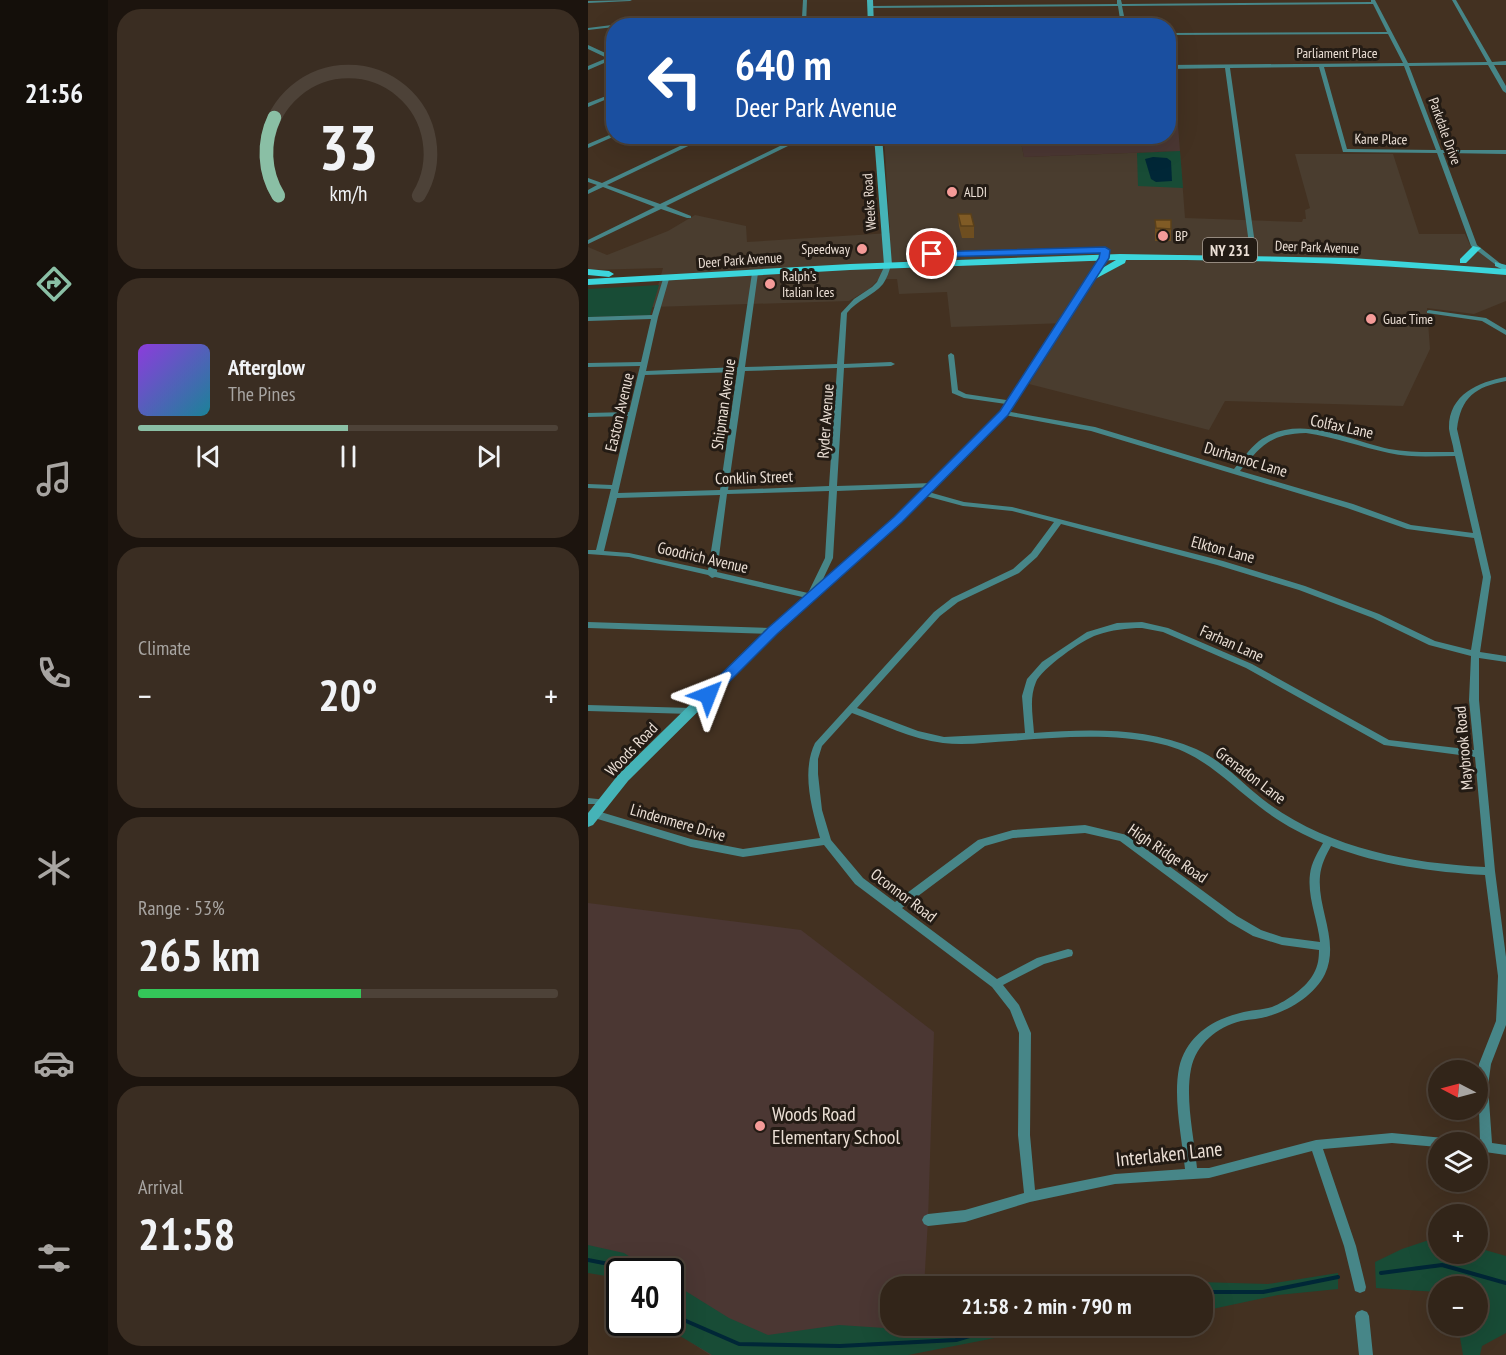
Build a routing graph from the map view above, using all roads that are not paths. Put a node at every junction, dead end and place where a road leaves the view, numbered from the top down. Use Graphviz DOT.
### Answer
graph roads {
  1 [pos="630,0"];
  2 [pos="805,0"];
  3 [pos="1454,0"];
  4 [pos="588,2"];
  5 [pos="1374,2"];
  6 [pos="1120,3"];
  7 [pos="870,4"];
  8 [pos="804,18"];
  9 [pos="1123,18"];
  10 [pos="606,28"];
  11 [pos="588,29"];
  12 [pos="1389,33"];
  13 [pos="1176,34"];
  14 [pos="588,47"];
  15 [pos="606,56"];
  16 [pos="606,61"];
  17 [pos="1491,63"];
  18 [pos="1506,63"];
  19 [pos="1406,64"];
  20 [pos="1321,65"];
  21 [pos="1227,66"];
  22 [pos="1176,67"];
  23 [pos="588,68"];
  24 [pos="1506,91"];
  25 [pos="606,97"];
  26 [pos="588,105"];
  27 [pos="606,138"];
  28 [pos="690,144"];
  29 [pos="784,144"];
  30 [pos="879,144"];
  31 [pos="588,146"];
  32 [pos="1440,152"];
  33 [pos="1506,152"];
  34 [pos="588,180"];
  35 [pos="602,185"];
  36 [pos="588,192"];
  37 [pos="661,207"];
  38 [pos="689,217"];
  39 [pos="588,242"];
  40 [pos="1476,248"];
  41 [pos="1254,251"];
  42 [pos="1105,254"];
  43 [pos="1141,257"];
  44 [pos="1061,259"];
  45 [pos="888,261"];
  46 [pos="1463,261"];
  47 [pos="1504,267"];
  48 [pos="755,273"];
  49 [pos="588,274"];
  50 [pos="666,279"];
  51 [pos="1090,279"];
  52 [pos="588,282"];
  53 [pos="1429,312"];
  54 [pos="655,317"];
  55 [pos="588,319"];
  56 [pos="1506,333"];
  57 [pos="951,355"];
  58 [pos="644,363"];
  59 [pos="891,364"];
  60 [pos="588,365"];
  61 [pos="842,366"];
  62 [pos="742,369"];
  63 [pos="641,373"];
  64 [pos="1506,379"];
  65 [pos="1007,408"];
  66 [pos="632,414"];
  67 [pos="588,416"];
  68 [pos="1458,454"];
  69 [pos="1235,472"];
  70 [pos="588,486"];
  71 [pos="616,487"];
  72 [pos="834,488"];
  73 [pos="929,489"];
  74 [pos="724,493"];
  75 [pos="613,496"];
  76 [pos="1059,521"];
  77 [pos="1477,536"];
  78 [pos="588,552"];
  79 [pos="600,552"];
  80 [pos="712,575"];
  81 [pos="811,596"];
  82 [pos="588,626"];
  83 [pos="772,631"];
  84 [pos="1475,654"];
  85 [pos="1506,659"];
  86 [pos="588,708"];
  87 [pos="850,709"];
  88 [pos="691,711"];
  89 [pos="1030,737"];
  90 [pos="1478,754"];
  91 [pos="588,801"];
  92 [pos="604,802"];
  93 [pos="591,818"];
  94 [pos="826,841"];
  95 [pos="1329,841"];
  96 [pos="1490,871"];
  97 [pos="895,908"];
  98 [pos="1326,947"];
  99 [pos="1068,953"];
  100 [pos="996,984"];
  101 [pos="1482,1132"];
  102 [pos="1428,1141"];
  103 [pos="1316,1145"];
  104 [pos="1488,1147"];
  105 [pos="1506,1150"];
  106 [pos="1192,1175"];
  107 [pos="1030,1197"];
  108 [pos="928,1220"];
  109 [pos="1360,1287"];
  110 [pos="1362,1316"];
  111 [pos="1366,1355"];
  1 -- 4 [label="street"];
  2 -- 8 [label="street"];
  3 -- 17 [label="street"];
  5 -- 6 [label="street"];
  5 -- 12 [label="street, Parkdale Drive"];
  6 -- 7 [label="street"];
  6 -- 9 [label="street"];
  10 -- 11 [label="street"];
  12 -- 13 [label="street"];
  12 -- 19 [label="street, Parkdale Drive"];
  14 -- 15 [label="street"];
  16 -- 23 [label="street"];
  17 -- 18 [label="street, Parliament Place"];
  17 -- 19 [label="street, Parliament Place"];
  17 -- 24 [label="street"];
  19 -- 20 [label="street, Parliament Place"];
  19 -- 32 [label="street, Parkdale Drive"];
  20 -- 21 [label="street, Parliament Place"];
  20 -- 32 [label="street, Kane Place"];
  21 -- 22 [label="street, Parliament Place"];
  21 -- 41 [label="street"];
  25 -- 26 [label="street"];
  27 -- 31 [label="street"];
  28 -- 35 [label="street"];
  29 -- 37 [label="street"];
  30 -- 45 [label="street, Weeks Road"];
  32 -- 33 [label="street, Kane Place"];
  32 -- 40 [label="street, Parkdale Drive"];
  34 -- 35 [label="street"];
  35 -- 36 [label="street"];
  35 -- 37 [label="street"];
  37 -- 38 [label="street"];
  37 -- 39 [label="street"];
  40 -- 46 [label="main road"];
  40 -- 47 [label="street"];
  41 -- 42 [label="main road, Deer Park Avenue / NY 231"];
  41 -- 46 [label="main road, Deer Park Avenue / NY 231"];
  42 -- 43 [label="main road, Deer Park Avenue / NY 231"];
  42 -- 44 [label="main road, Deer Park Avenue / NY 231"];
  42 -- 45 [label="main road, Deer Park Avenue / NY 231"];
  42 -- 51 [label="street, Woods Road"];
  43 -- 47 [label="main road, Deer Park Avenue / NY 231"];
  43 -- 51 [label="main road"];
  44 -- 45 [label="main road, Deer Park Avenue / NY 231"];
  44 -- 51 [label="main road"];
  45 -- 48 [label="main road, Deer Park Avenue / NY 231"];
  45 -- 49 [label="main road, Deer Park Avenue / NY 231"];
  45 -- 61 [label="street, Ryder Avenue"];
  46 -- 47 [label="main road, Deer Park Avenue / NY 231"];
  48 -- 50 [label="main road, Deer Park Avenue / NY 231"];
  48 -- 62 [label="street, Shipman Avenue"];
  50 -- 52 [label="main road, Deer Park Avenue / NY 231"];
  50 -- 54 [label="street, Easton Avenue"];
  51 -- 65 [label="street, Woods Road"];
  53 -- 56 [label="street"];
  54 -- 55 [label="street"];
  54 -- 58 [label="street, Easton Avenue"];
  57 -- 65 [label="street, Durhamoc Lane"];
  58 -- 60 [label="street"];
  58 -- 63 [label="street, Easton Avenue"];
  59 -- 61 [label="street"];
  61 -- 62 [label="street"];
  61 -- 72 [label="street, Ryder Avenue"];
  62 -- 63 [label="street"];
  62 -- 74 [label="street, Shipman Avenue"];
  63 -- 66 [label="street, Easton Avenue"];
  64 -- 68 [label="street, Maybrook Road"];
  65 -- 69 [label="street, Durhamoc Lane"];
  65 -- 73 [label="street, Woods Road"];
  66 -- 67 [label="street"];
  66 -- 71 [label="street, Easton Avenue"];
  68 -- 69 [label="street, Colfax Lane"];
  68 -- 77 [label="street, Maybrook Road"];
  69 -- 77 [label="street, Durhamoc Lane"];
  70 -- 71 [label="street"];
  71 -- 75 [label="street, Easton Avenue"];
  72 -- 73 [label="street, Conklin Street"];
  72 -- 74 [label="street, Conklin Street"];
  72 -- 81 [label="street, Ryder Avenue"];
  73 -- 76 [label="street, Elkton Lane"];
  73 -- 81 [label="street, Woods Road"];
  74 -- 75 [label="street, Conklin Street"];
  74 -- 80 [label="street, Shipman Avenue"];
  75 -- 79 [label="street, Easton Avenue"];
  76 -- 84 [label="street, Elkton Lane"];
  76 -- 87 [label="street, Oconnor Road"];
  77 -- 84 [label="street, Maybrook Road"];
  78 -- 79 [label="street, Goodrich Avenue"];
  79 -- 80 [label="street, Goodrich Avenue"];
  80 -- 81 [label="street, Goodrich Avenue"];
  81 -- 83 [label="street, Woods Road"];
  82 -- 83 [label="street"];
  83 -- 88 [label="street, Woods Road"];
  84 -- 85 [label="street, Elkton Lane"];
  84 -- 90 [label="street, Maybrook Road"];
  86 -- 88 [label="street"];
  87 -- 89 [label="street, Grenadon Lane"];
  87 -- 94 [label="street, Oconnor Road"];
  88 -- 92 [label="street, Woods Road"];
  89 -- 90 [label="street, Farhan Lane"];
  89 -- 95 [label="street, Grenadon Lane"];
  90 -- 96 [label="street, Maybrook Road"];
  91 -- 92 [label="street"];
  92 -- 93 [label="street, Woods Road"];
  93 -- 94 [label="street, Lindenmere Drive"];
  94 -- 97 [label="street, Oconnor Road"];
  95 -- 96 [label="street, Grenadon Lane"];
  95 -- 98 [label="street"];
  96 -- 101 [label="street, Maybrook Road"];
  97 -- 98 [label="street, High Ridge Road"];
  97 -- 100 [label="street, Oconnor Road"];
  98 -- 106 [label="street"];
  99 -- 100 [label="street"];
  100 -- 107 [label="street, Oconnor Road"];
  102 -- 103 [label="street, Interlaken Lane"];
  103 -- 106 [label="street, Interlaken Lane"];
  103 -- 109 [label="street"];
  104 -- 105 [label="street"];
  106 -- 107 [label="street, Interlaken Lane"];
  107 -- 108 [label="street, Interlaken Lane"];
  110 -- 111 [label="street"];
}
